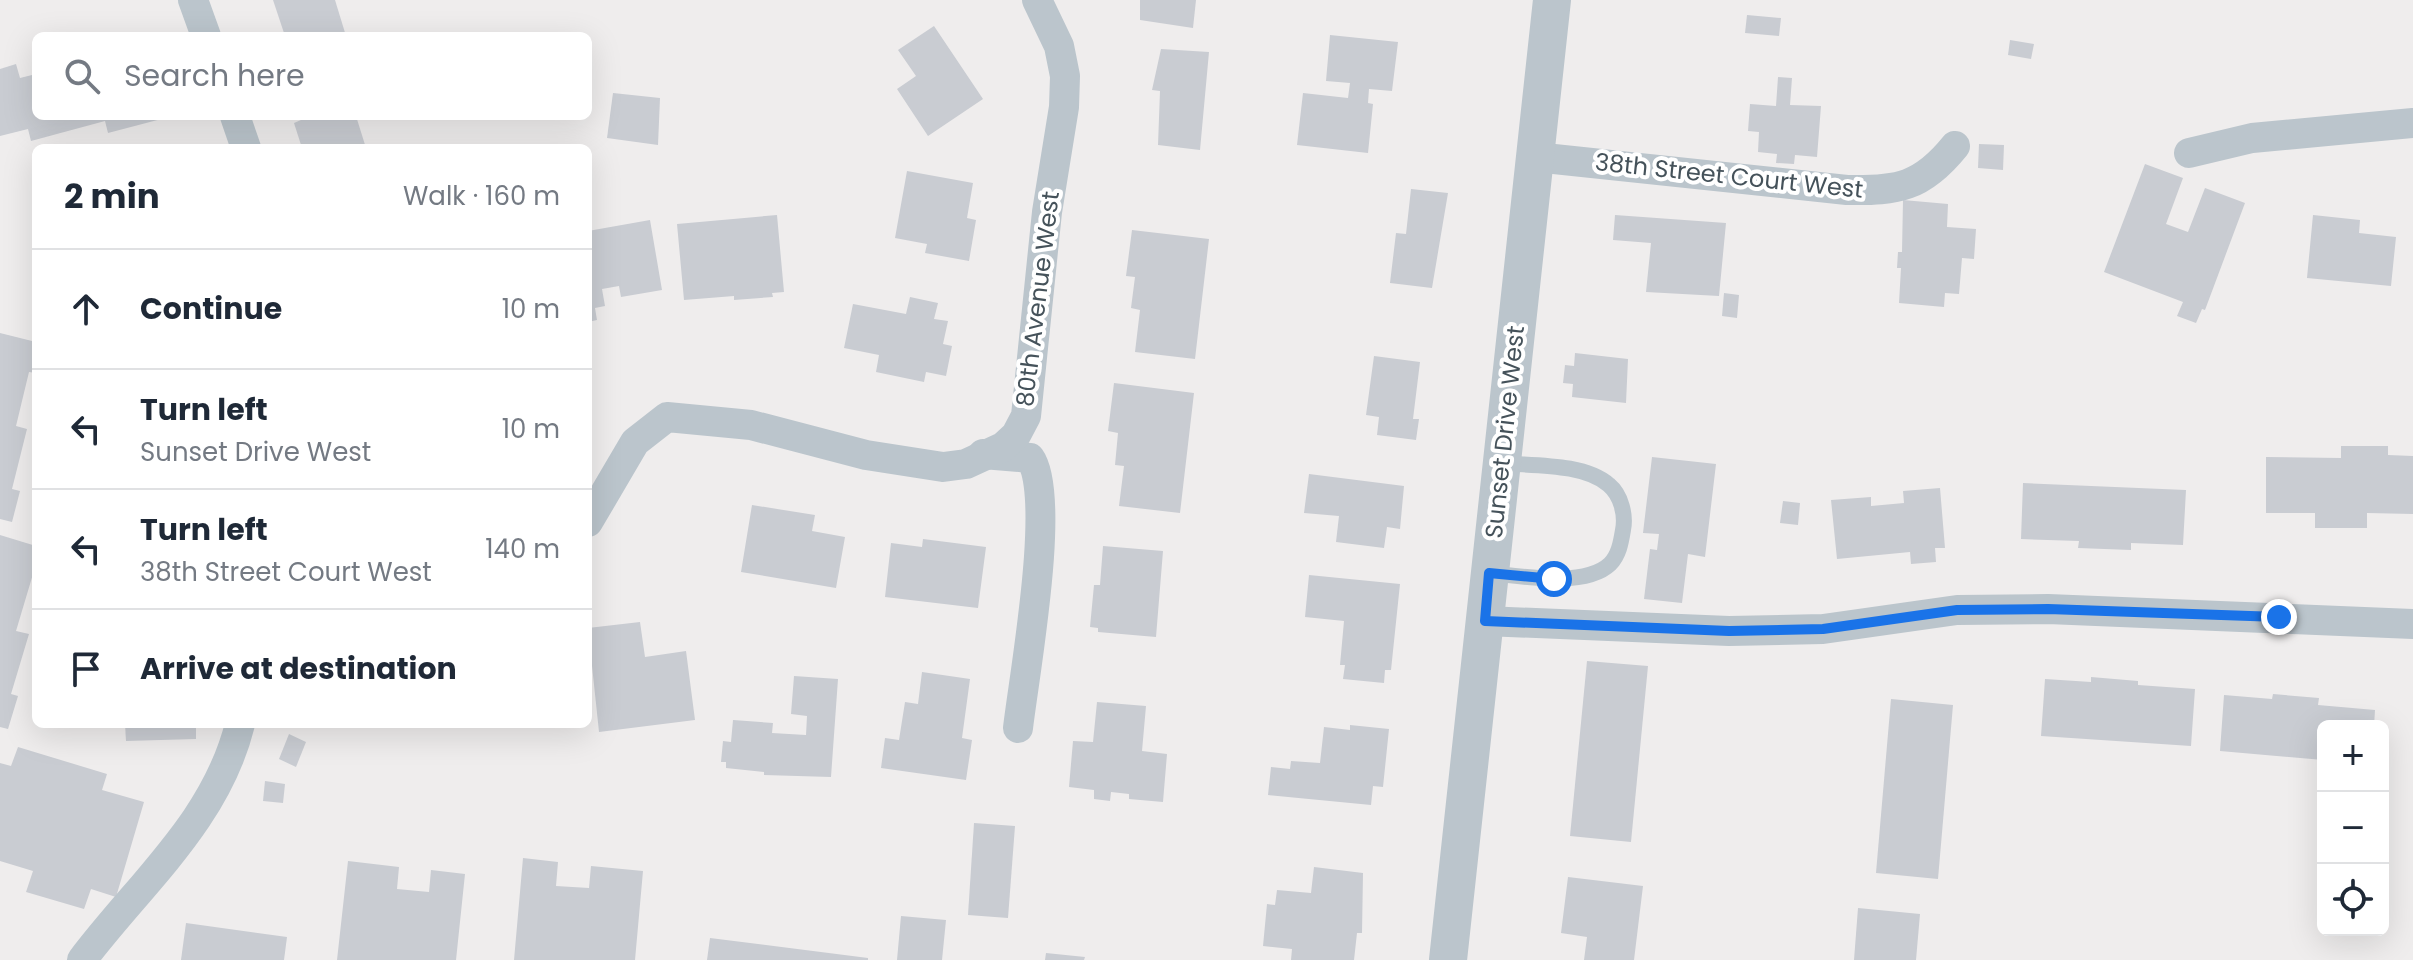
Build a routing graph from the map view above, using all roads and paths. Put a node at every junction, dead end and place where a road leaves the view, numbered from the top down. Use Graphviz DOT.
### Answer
graph roads {
  1 [pos="193,0"];
  2 [pos="1037,0"];
  3 [pos="1552,0"];
  4 [pos="205,32"];
  5 [pos="236,120"];
  6 [pos="2413,123"];
  7 [pos="245,144"];
  8 [pos="1955,146"];
  9 [pos="2189,153"];
  10 [pos="1535,157"];
  11 [pos="983,454"];
  12 [pos="1501,463"];
  13 [pos="592,515"];
  14 [pos="1489,573"];
  15 [pos="1485,621"];
  16 [pos="2413,624"];
  17 [pos="239,728"];
  18 [pos="1018,728"];
  19 [pos="82,960"];
  20 [pos="1448,960"];
  1 -- 4 [label="street"];
  2 -- 11 [label="street, 80th Avenue West"];
  3 -- 10 [label="street, Sunset Drive West"];
  5 -- 7 [label="street"];
  6 -- 9 [label="street"];
  8 -- 10 [label="street, 38th Street Court West"];
  10 -- 12 [label="street, Sunset Drive West"];
  11 -- 13 [label="street"];
  11 -- 18 [label="street"];
  12 -- 14 [label="street, Sunset Drive West"];
  12 -- 14 [label="lane"];
  14 -- 15 [label="street, Sunset Drive West"];
  15 -- 16 [label="street"];
  15 -- 20 [label="street, Sunset Drive West"];
  17 -- 19 [label="street"];
}
